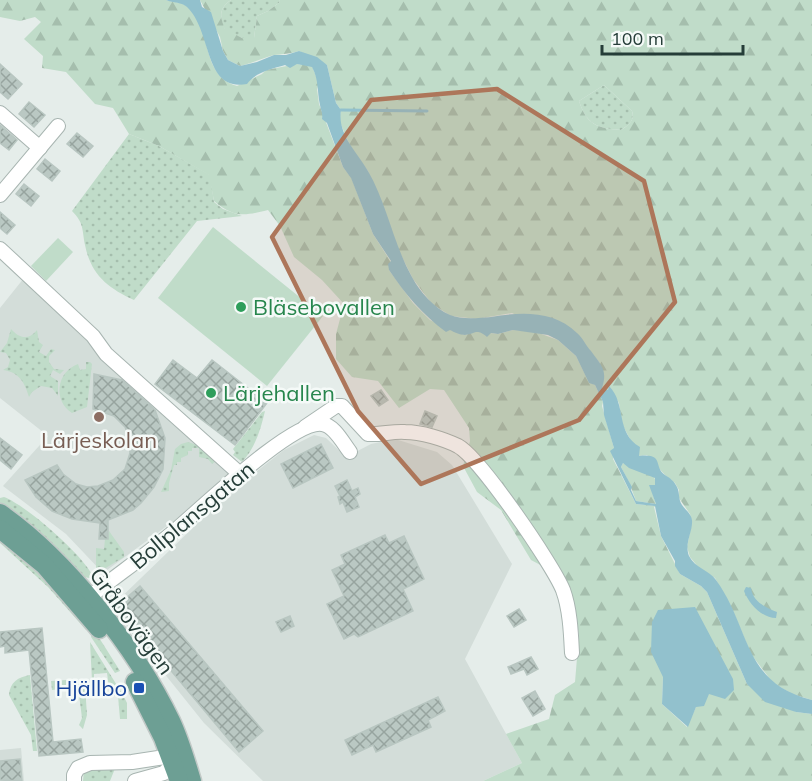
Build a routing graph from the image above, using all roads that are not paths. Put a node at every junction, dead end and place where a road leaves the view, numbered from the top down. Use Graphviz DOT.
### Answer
graph roads {
  1 [pos="0,112"];
  2 [pos="58,126"];
  3 [pos="40,148"];
  4 [pos="0,195"];
  5 [pos="0,249"];
  6 [pos="305,427"];
  7 [pos="350,452"];
  8 [pos="240,474"];
  9 [pos="0,513"];
  10 [pos="0,529"];
  11 [pos="84,601"];
  12 [pos="572,653"];
  13 [pos="171,767"];
  14 [pos="143,780"];
  15 [pos="74,781"];
  16 [pos="192,781"];
  1 -- 3 [label="street"];
  2 -- 3 [label="street"];
  3 -- 4 [label="street"];
  5 -- 8 [label="street"];
  6 -- 7 [label="street"];
  6 -- 8 [label="street, Bollplansgatan"];
  6 -- 12 [label="street, Bollplansgatan"];
  8 -- 11 [label="street, Bollplansgatan"];
  9 -- 11 [label="main road, Gråbovägen"];
  10 -- 11 [label="main road, Gråbovägen"];
  11 -- 13 [label="main road, Gråbovägen"];
  11 -- 13 [label="main road, Gråbovägen"];
  13 -- 14 [label="street"];
  13 -- 15 [label="street"];
  13 -- 16 [label="main road, Gråbovägen"];
}
